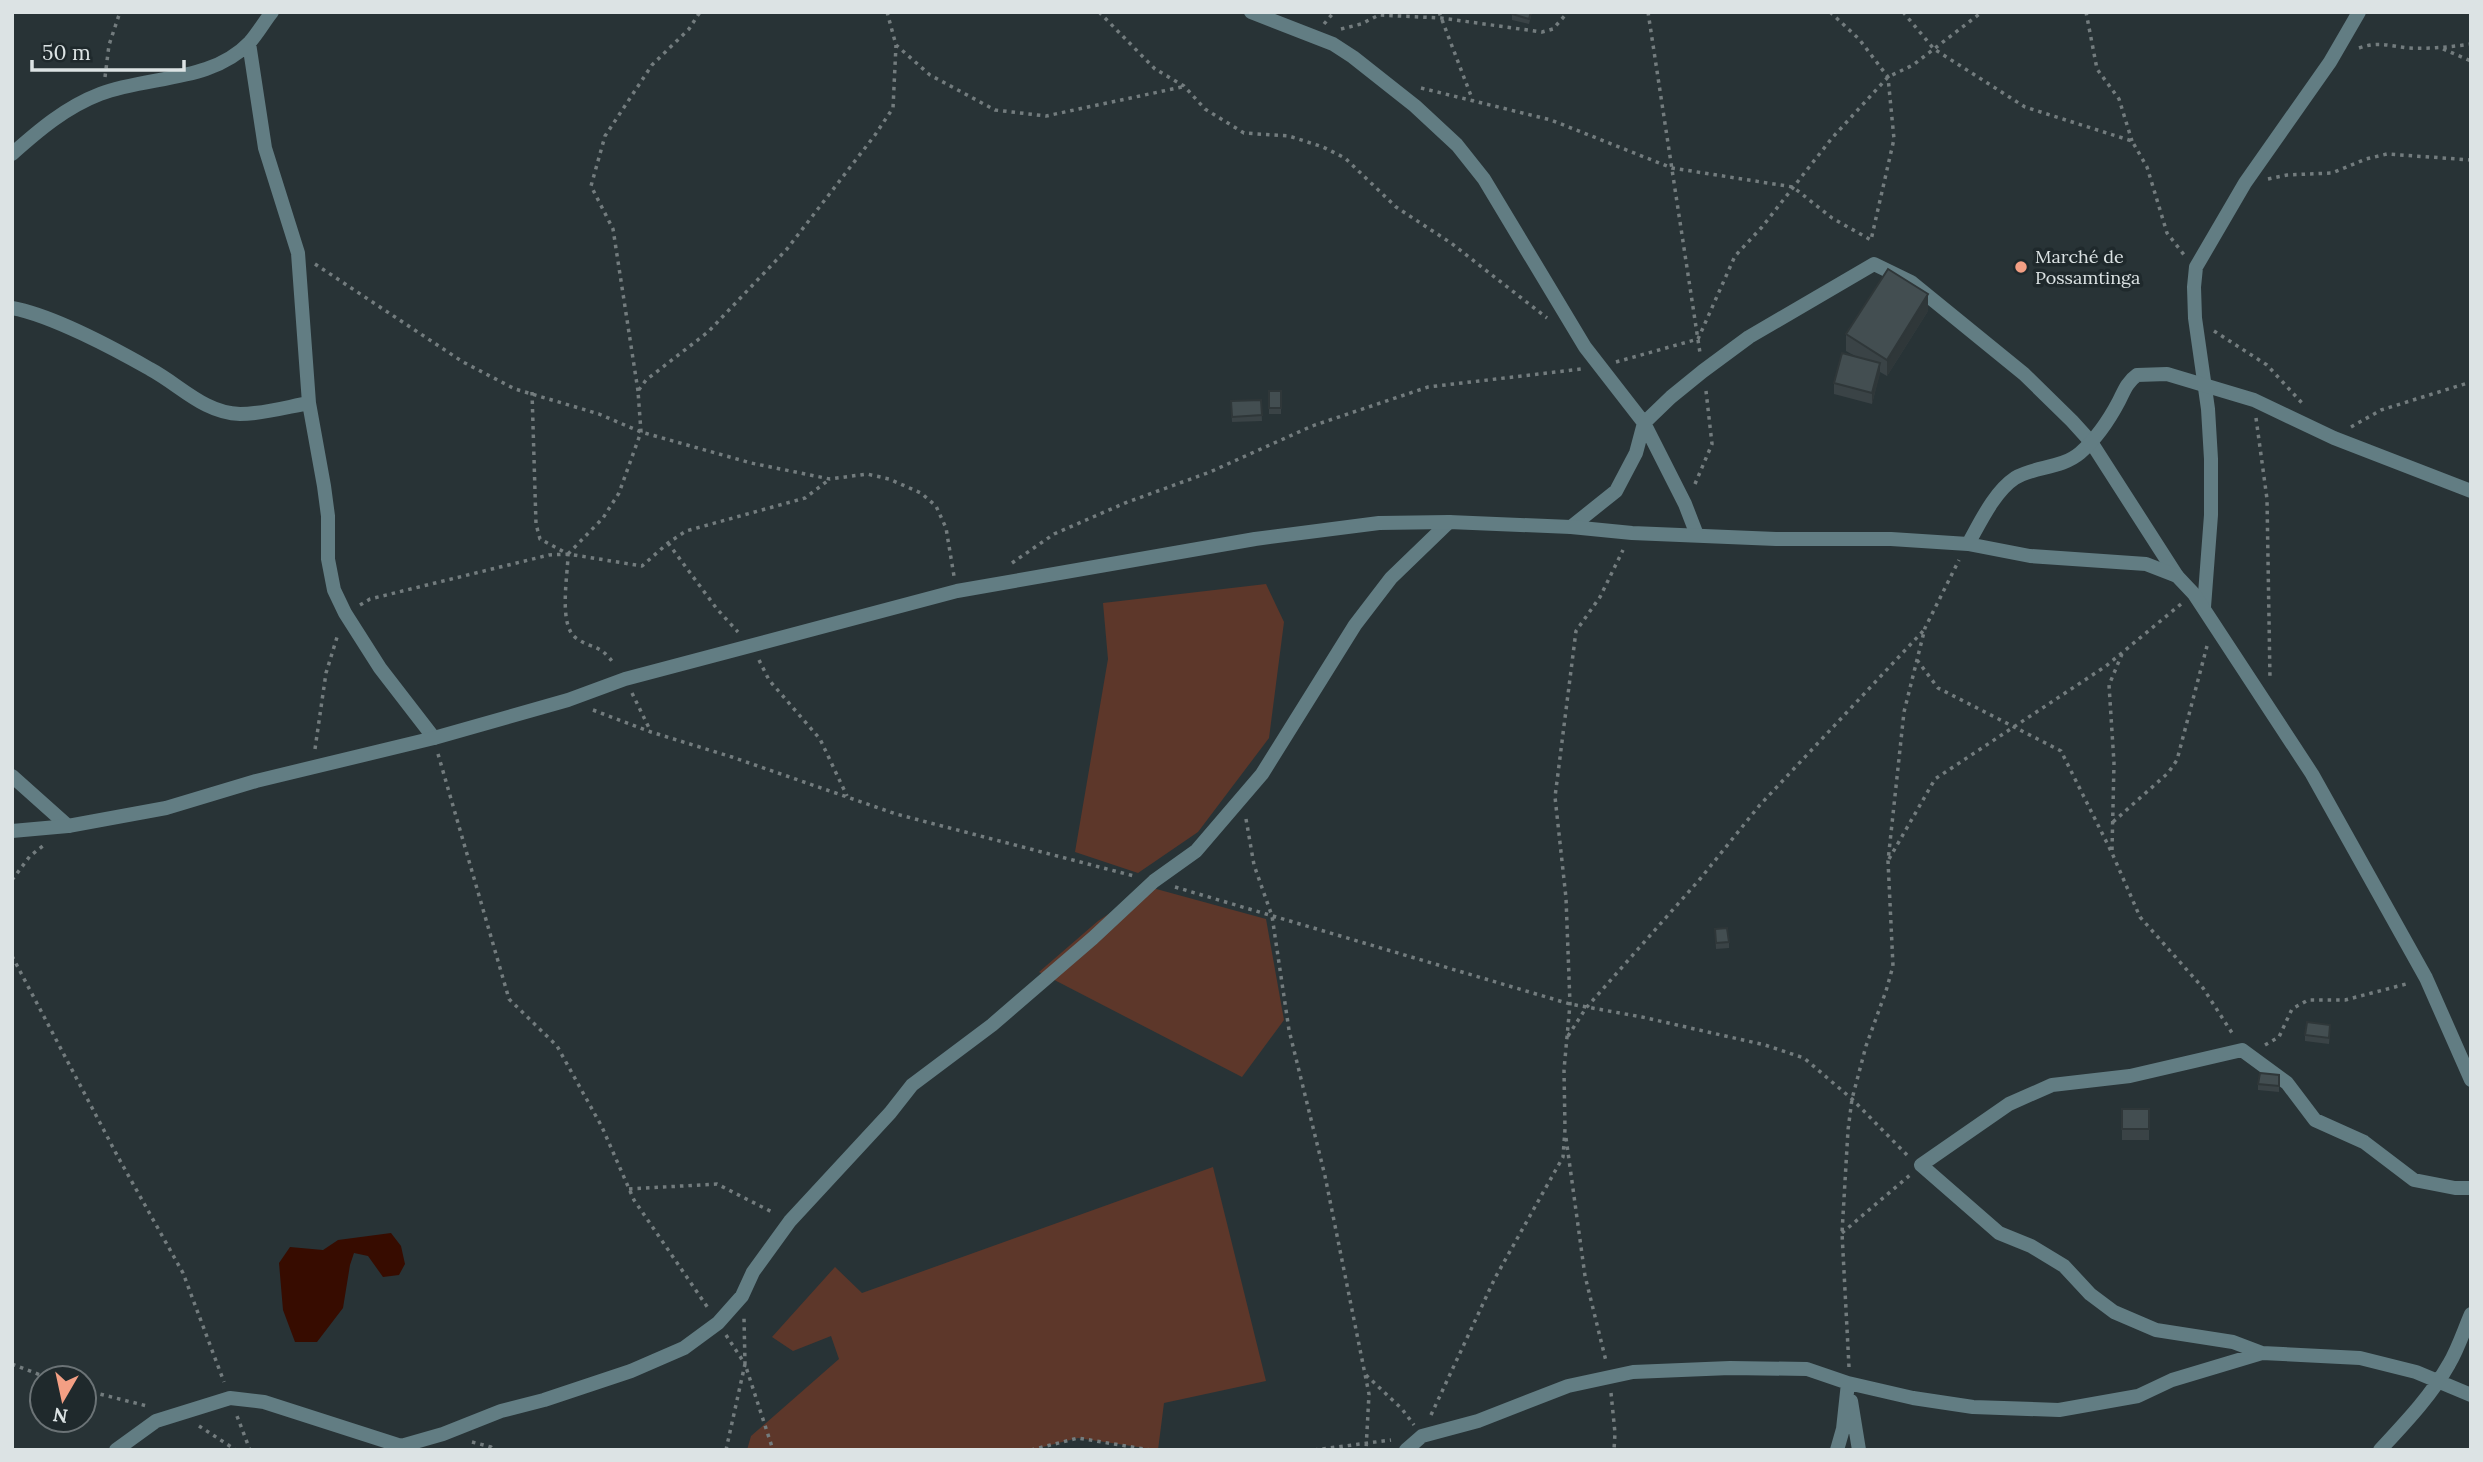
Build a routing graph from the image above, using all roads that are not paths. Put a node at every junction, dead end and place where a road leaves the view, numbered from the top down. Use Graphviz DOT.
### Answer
graph roads {
  1 [pos="272,12"];
  2 [pos="1251,12"];
  3 [pos="2359,12"];
  4 [pos="249,43"];
  5 [pos="12,154"];
  6 [pos="12,308"];
  7 [pos="2204,384"];
  8 [pos="309,403"];
  9 [pos="1644,424"];
  10 [pos="2091,442"];
  11 [pos="2471,491"];
  12 [pos="1449,522"];
  13 [pos="1571,527"];
  14 [pos="1698,535"];
  15 [pos="1968,544"];
  16 [pos="2177,576"];
  17 [pos="2204,607"];
  18 [pos="434,738"];
  19 [pos="12,776"];
  20 [pos="68,826"];
  21 [pos="12,831"];
  22 [pos="2471,1080"];
  23 [pos="2471,1188"];
  24 [pos="2471,1314"];
  25 [pos="2262,1353"];
  26 [pos="2438,1382"];
  27 [pos="1848,1383"];
  28 [pos="2471,1395"];
  29 [pos="116,1450"];
  30 [pos="1406,1450"];
  31 [pos="1837,1450"];
  32 [pos="1859,1450"];
  33 [pos="2380,1450"];
  1 -- 4 [label="street"];
  2 -- 9 [label="street"];
  3 -- 7 [label="street"];
  4 -- 5 [label="street"];
  4 -- 8 [label="street"];
  6 -- 8 [label="street"];
  7 -- 10 [label="street"];
  7 -- 11 [label="street"];
  7 -- 17 [label="street"];
  8 -- 18 [label="street"];
  9 -- 10 [label="street"];
  9 -- 13 [label="street"];
  9 -- 14 [label="street"];
  10 -- 15 [label="street"];
  10 -- 16 [label="street"];
  12 -- 13 [label="street"];
  12 -- 18 [label="street"];
  12 -- 29 [label="street"];
  13 -- 14 [label="street"];
  14 -- 15 [label="street"];
  15 -- 16 [label="street"];
  16 -- 17 [label="street"];
  17 -- 22 [label="street"];
  18 -- 20 [label="street"];
  19 -- 20 [label="street"];
  20 -- 21 [label="street"];
  23 -- 25 [label="street"];
  24 -- 26 [label="street"];
  25 -- 26 [label="street"];
  25 -- 27 [label="street"];
  26 -- 28 [label="street"];
  26 -- 33 [label="street"];
  27 -- 30 [label="street"];
  27 -- 31 [label="street"];
  27 -- 32 [label="street"];
}
